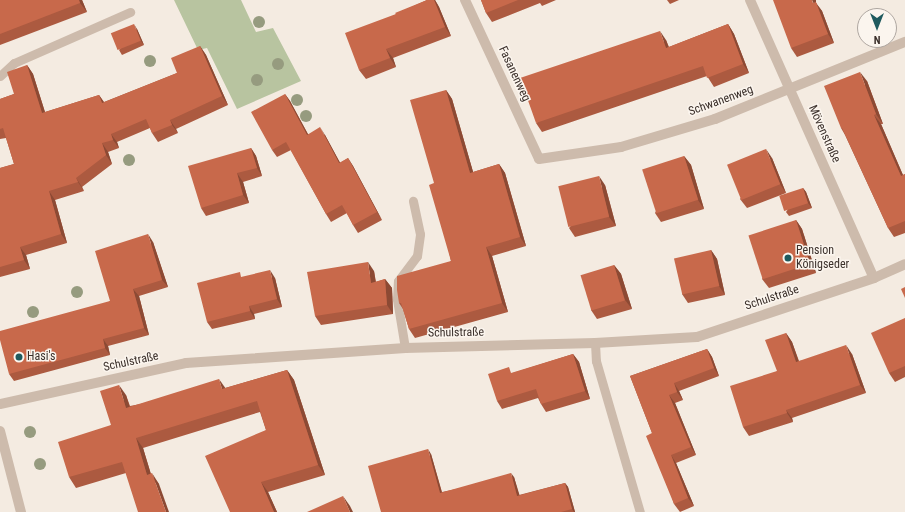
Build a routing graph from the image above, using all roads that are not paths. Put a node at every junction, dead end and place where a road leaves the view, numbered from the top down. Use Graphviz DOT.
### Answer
graph roads {
  1 [pos="465,0"];
  2 [pos="750,0"];
  3 [pos="130,12"];
  4 [pos="905,42"];
  5 [pos="0,76"];
  6 [pos="790,89"];
  7 [pos="539,159"];
  8 [pos="413,201"];
  9 [pos="905,264"];
  10 [pos="874,278"];
  11 [pos="595,343"];
  12 [pos="405,348"];
  13 [pos="0,404"];
  14 [pos="0,431"];
  15 [pos="21,512"];
  16 [pos="640,512"];
  1 -- 7 [label="street, Fasanenweg"];
  2 -- 6 [label="street, Mövenstraße"];
  3 -- 5 [label="lane"];
  4 -- 6 [label="street, Schwanenweg"];
  6 -- 7 [label="street, Schwanenweg"];
  6 -- 10 [label="street, Mövenstraße"];
  8 -- 12 [label="lane"];
  9 -- 10 [label="street, Schulstraße"];
  10 -- 11 [label="street, Schulstraße"];
  11 -- 12 [label="street, Schulstraße"];
  11 -- 16 [label="lane"];
  12 -- 13 [label="street, Schulstraße"];
  14 -- 15 [label="street"];
}
